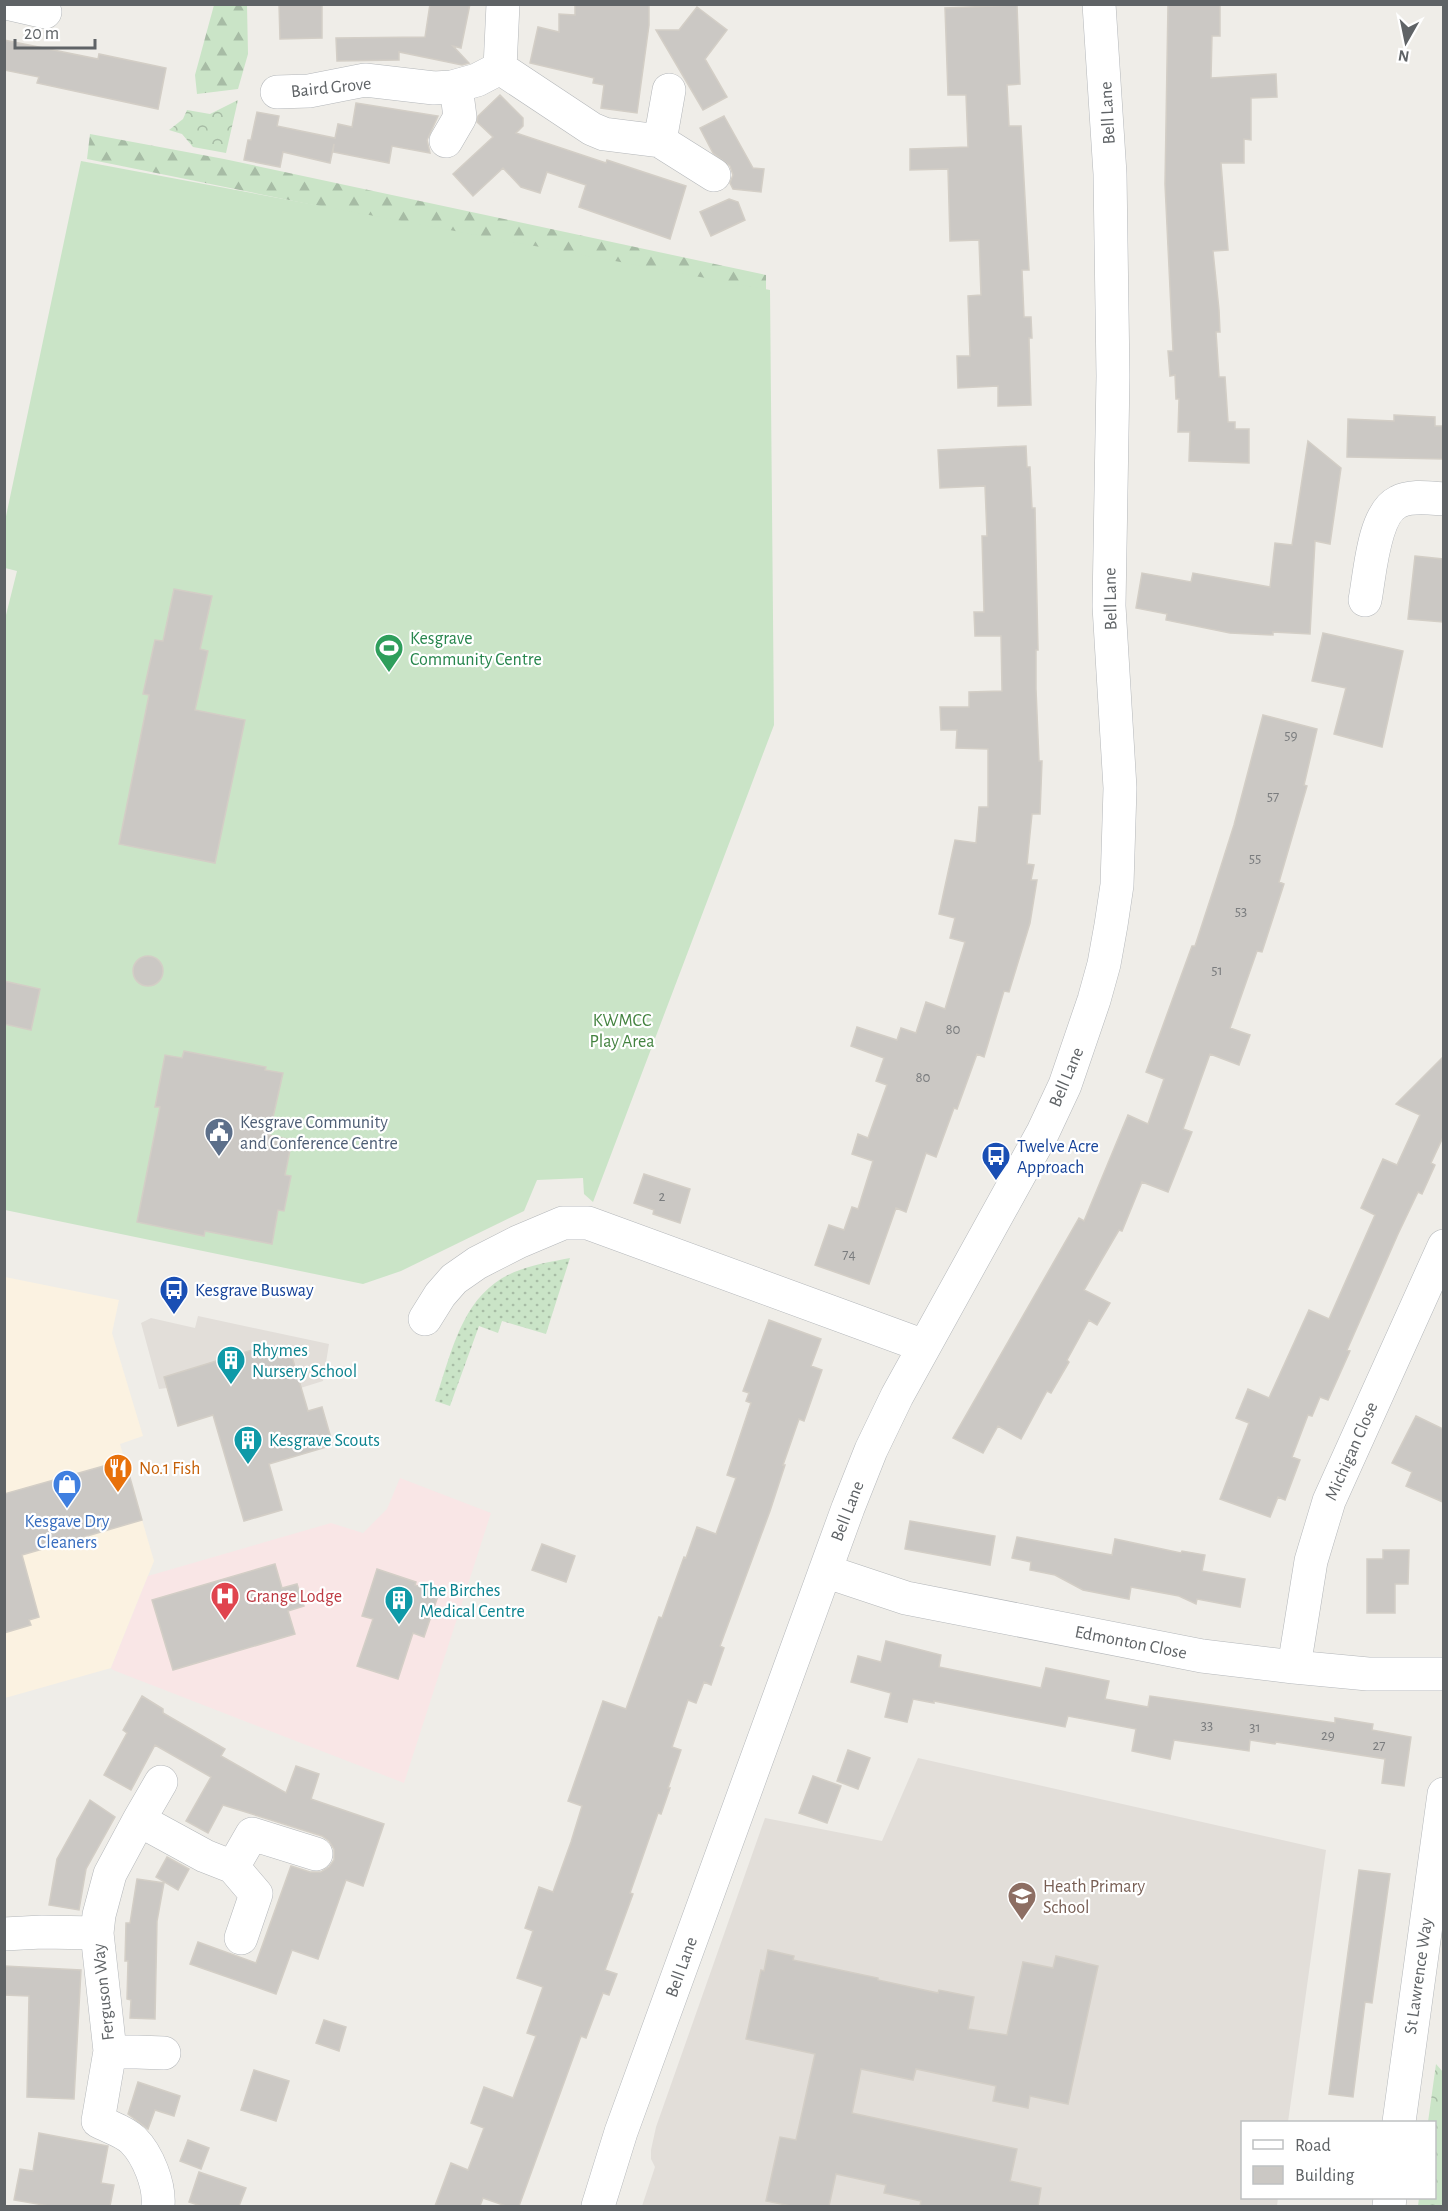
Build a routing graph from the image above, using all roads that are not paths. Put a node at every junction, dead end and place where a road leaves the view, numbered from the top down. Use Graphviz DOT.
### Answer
graph roads {
  1 [pos="10,4"];
  2 [pos="503,4"];
  3 [pos="1099,4"];
  4 [pos="45,12"];
  5 [pos="500,68"];
  6 [pos="456,86"];
  7 [pos="669,90"];
  8 [pos="277,92"];
  9 [pos="446,141"];
  10 [pos="660,141"];
  11 [pos="714,175"];
  12 [pos="1443,499"];
  13 [pos="1365,600"];
  14 [pos="1443,1246"];
  15 [pos="425,1320"];
  16 [pos="924,1346"];
  17 [pos="825,1571"];
  18 [pos="1294,1667"];
  19 [pos="1443,1674"];
  20 [pos="161,1782"];
  21 [pos="1443,1794"];
  22 [pos="139,1820"];
  23 [pos="316,1854"];
  24 [pos="233,1867"];
  25 [pos="4,1934"];
  26 [pos="97,1934"];
  27 [pos="241,1938"];
  28 [pos="110,2051"];
  29 [pos="164,2053"];
  30 [pos="1399,2121"];
  31 [pos="158,2206"];
  32 [pos="598,2206"];
  1 -- 4 [label="street"];
  2 -- 5 [label="street"];
  3 -- 16 [label="street, Bell Lane"];
  5 -- 6 [label="street, Baird Grove"];
  5 -- 10 [label="street"];
  6 -- 8 [label="street, Baird Grove"];
  6 -- 9 [label="street"];
  7 -- 10 [label="street"];
  10 -- 11 [label="street"];
  12 -- 13 [label="street"];
  14 -- 18 [label="street, Michigan Close"];
  15 -- 16 [label="street"];
  16 -- 17 [label="street, Bell Lane"];
  17 -- 18 [label="street, Edmonton Close"];
  17 -- 32 [label="street, Bell Lane"];
  18 -- 19 [label="street, Edmonton Close"];
  20 -- 22 [label="street, Ferguson Way"];
  21 -- 30 [label="street, St Lawrence Way"];
  22 -- 24 [label="street"];
  22 -- 26 [label="street, Ferguson Way"];
  23 -- 24 [label="street"];
  24 -- 27 [label="street"];
  25 -- 26 [label="street, Ferguson Way"];
  26 -- 28 [label="street, Ferguson Way"];
  28 -- 29 [label="street, Ferguson Way"];
  28 -- 31 [label="street, Ferguson Way"];
}
